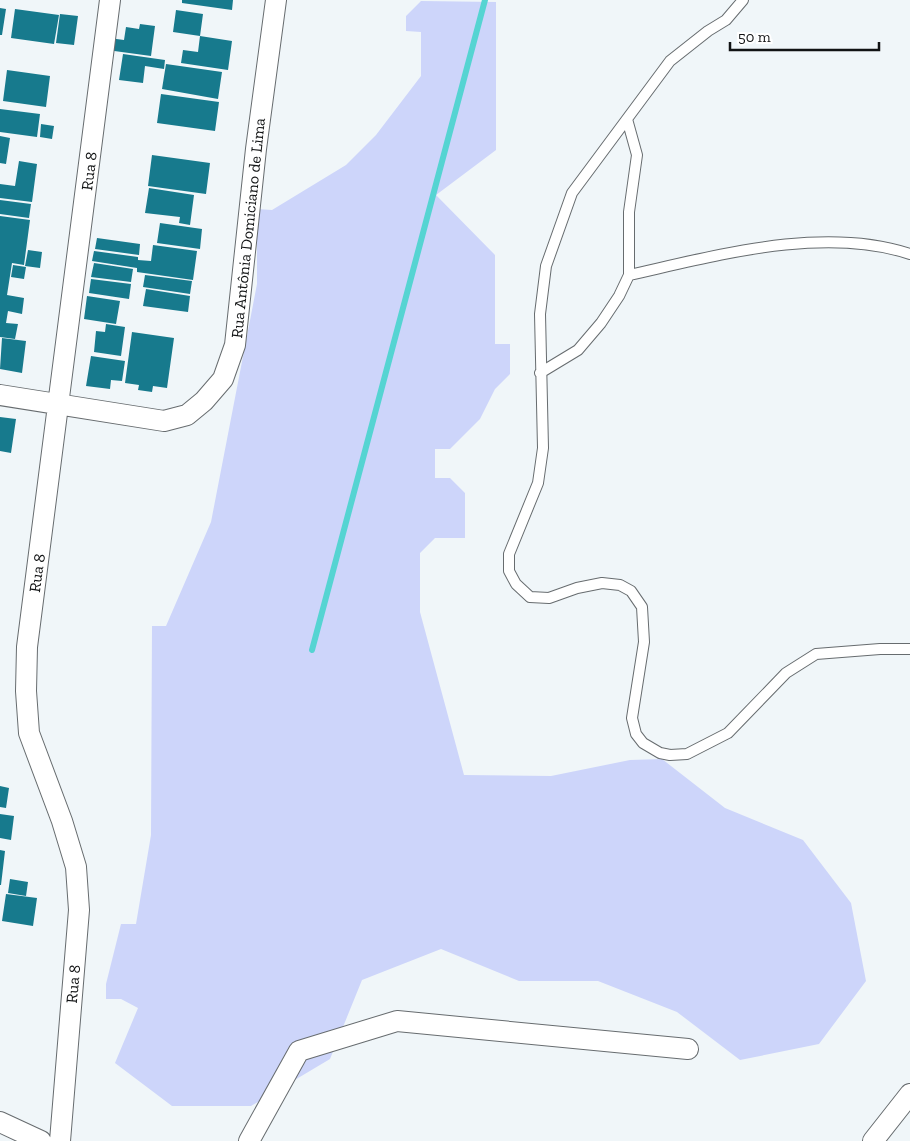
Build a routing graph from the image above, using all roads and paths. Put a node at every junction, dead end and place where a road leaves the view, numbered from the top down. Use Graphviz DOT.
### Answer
graph roads {
  1 [pos="110,0"];
  2 [pos="276,0"];
  3 [pos="743,0"];
  4 [pos="627,119"];
  5 [pos="910,254"];
  6 [pos="629,275"];
  7 [pos="540,373"];
  8 [pos="0,395"];
  9 [pos="60,404"];
  10 [pos="910,649"];
  11 [pos="688,1049"];
  12 [pos="910,1094"];
  13 [pos="0,1122"];
  14 [pos="41,1141"];
  15 [pos="60,1141"];
  16 [pos="249,1141"];
  17 [pos="873,1141"];
  1 -- 9 [label="street, Rua 8"];
  2 -- 9 [label="street, Rua Antônia Domiciano de Lima"];
  3 -- 4 [label="lane"];
  4 -- 6 [label="lane"];
  4 -- 7 [label="lane"];
  5 -- 6 [label="lane"];
  6 -- 7 [label="lane"];
  7 -- 10 [label="lane"];
  8 -- 9 [label="street"];
  9 -- 15 [label="street, Rua 8"];
  11 -- 16 [label="street"];
  12 -- 17 [label="street"];
  13 -- 14 [label="street"];
}
